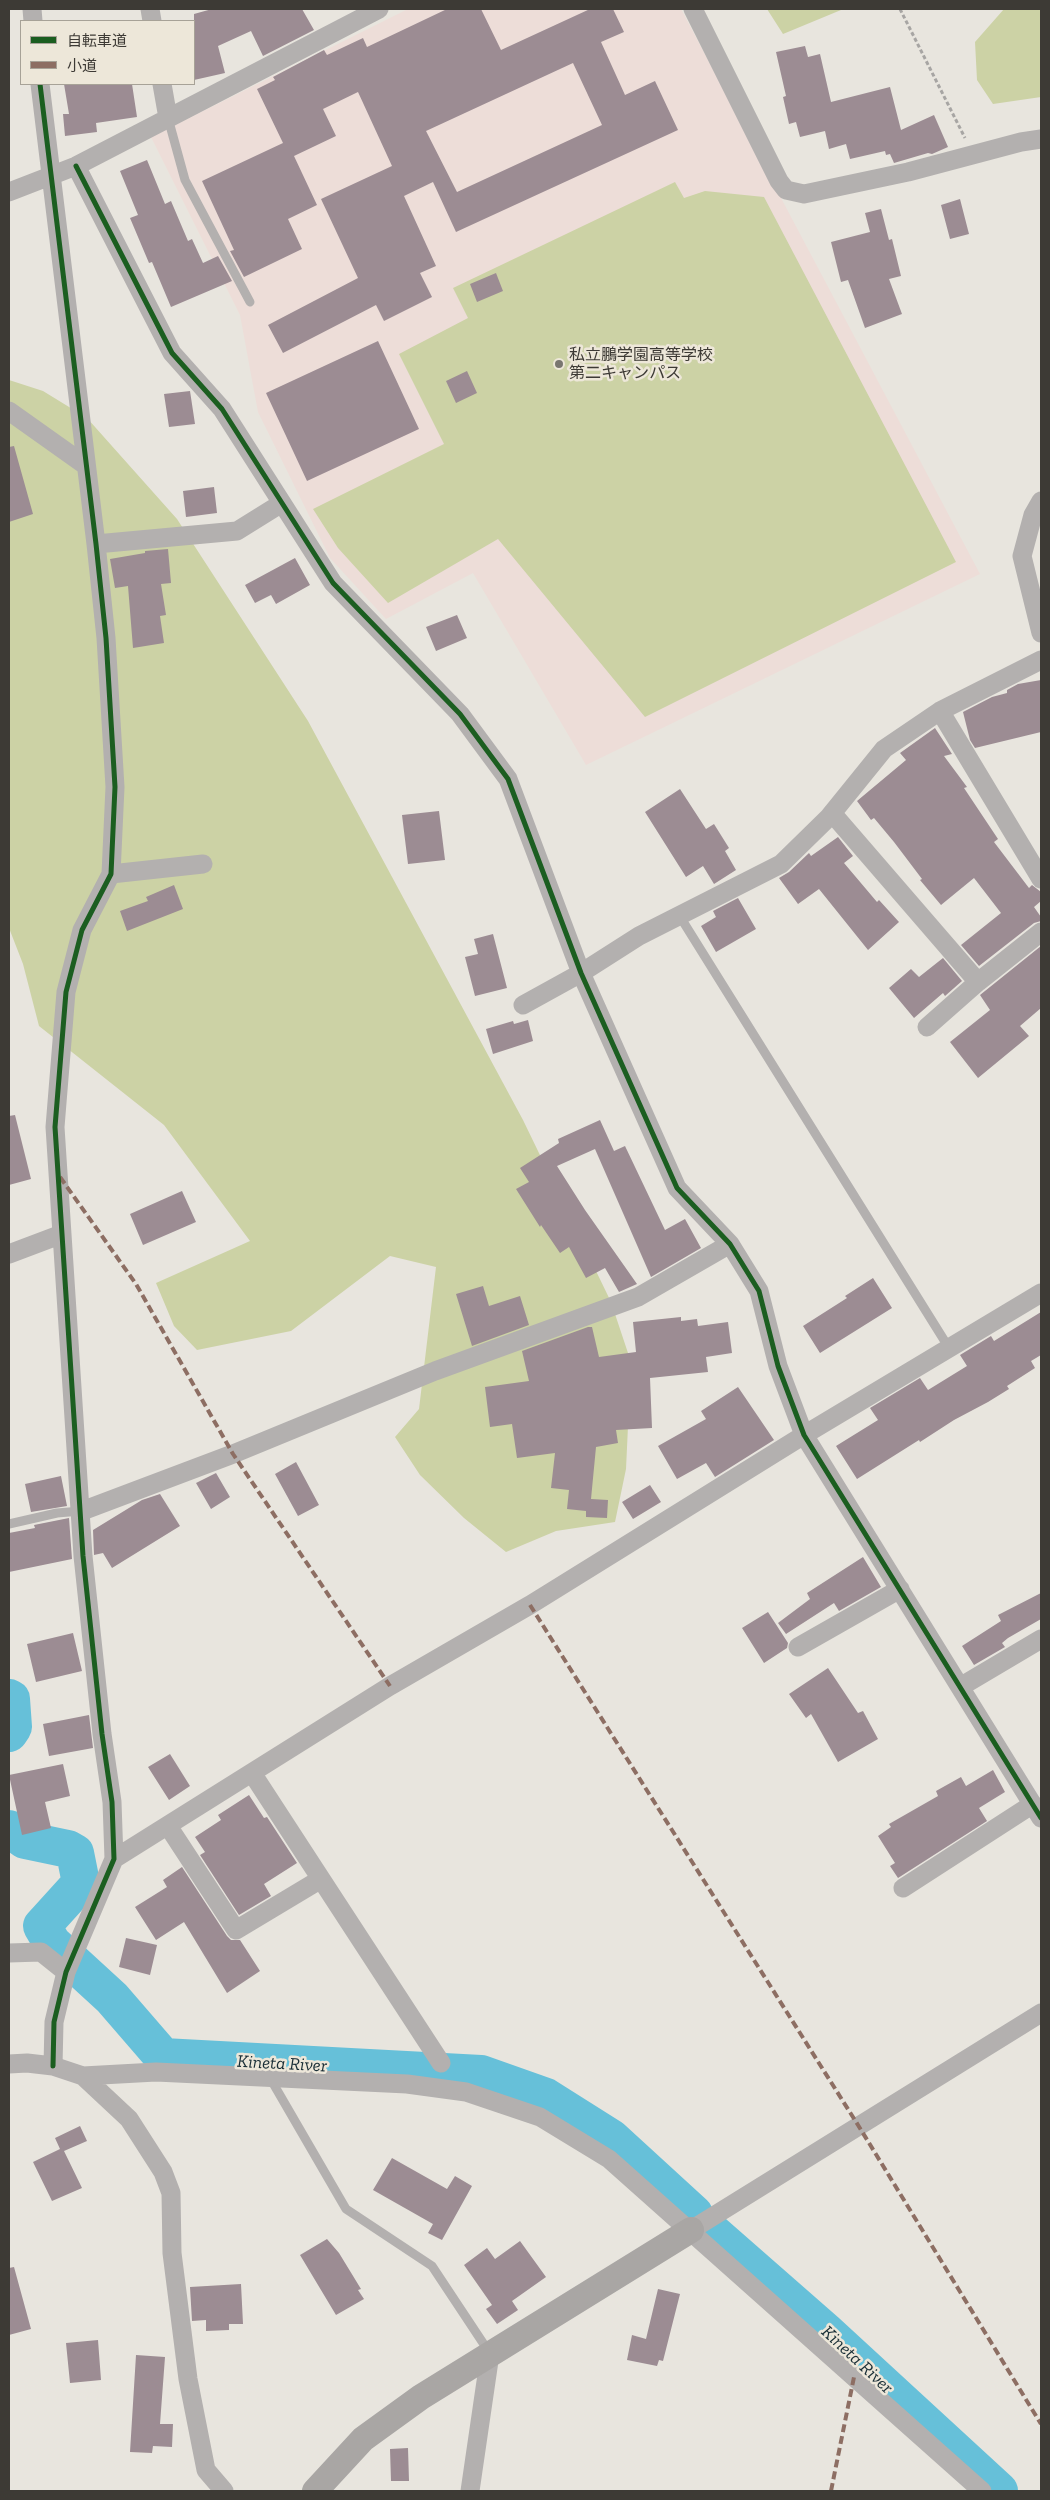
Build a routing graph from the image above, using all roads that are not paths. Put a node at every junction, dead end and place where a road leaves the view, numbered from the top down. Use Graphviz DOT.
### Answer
graph roads {
  1 [pos="379,9"];
  2 [pos="693,9"];
  3 [pos="40,85"];
  4 [pos="162,85"];
  5 [pos="168,118"];
  6 [pos="1041,139"];
  7 [pos="76,166"];
  8 [pos="50,178"];
  9 [pos="9,192"];
  10 [pos="250,302"];
  11 [pos="9,411"];
  12 [pos="85,465"];
  13 [pos="1041,501"];
  14 [pos="282,503"];
  15 [pos="96,544"];
  16 [pos="1041,633"];
  17 [pos="1041,660"];
  18 [pos="940,711"];
  19 [pos="832,813"];
  20 [pos="203,864"];
  21 [pos="111,874"];
  22 [pos="1041,879"];
  23 [pos="680,916"];
  24 [pos="1041,932"];
  25 [pos="581,973"];
  26 [pos="978,982"];
  27 [pos="523,1005"];
  28 [pos="927,1027"];
  29 [pos="62,1234"];
  30 [pos="730,1244"];
  31 [pos="9,1254"];
  32 [pos="1041,1293"];
  33 [pos="948,1348"];
  34 [pos="804,1434"];
  35 [pos="82,1511"];
  36 [pos="9,1524"];
  37 [pos="900,1590"];
  38 [pos="1041,1639"];
  39 [pos="798,1647"];
  40 [pos="960,1687"];
  41 [pos="252,1773"];
  42 [pos="1037,1811"];
  43 [pos="168,1826"];
  44 [pos="114,1860"];
  45 [pos="321,1879"];
  46 [pos="903,1888"];
  47 [pos="9,1952"];
  48 [pos="66,1972"];
  49 [pos="1041,2013"];
  50 [pos="441,2063"];
  51 [pos="9,2064"];
  52 [pos="53,2066"];
  53 [pos="83,2076"];
  54 [pos="270,2078"];
  55 [pos="691,2230"];
  56 [pos="490,2354"];
  57 [pos="224,2491"];
  58 [pos="315,2491"];
  59 [pos="470,2491"];
  60 [pos="982,2491"];
  1 -- 5 [label="street"];
  2 -- 6 [label="street"];
  3 -- 8 [label="street"];
  4 -- 5 [label="street"];
  5 -- 7 [label="street"];
  5 -- 10 [label="lane"];
  7 -- 8 [label="street"];
  7 -- 14 [label="street"];
  8 -- 9 [label="street"];
  8 -- 12 [label="street"];
  11 -- 12 [label="street"];
  12 -- 15 [label="street"];
  13 -- 16 [label="street"];
  14 -- 15 [label="street"];
  14 -- 25 [label="street"];
  15 -- 21 [label="street"];
  17 -- 18 [label="street"];
  18 -- 19 [label="street"];
  18 -- 22 [label="street"];
  19 -- 23 [label="street"];
  19 -- 26 [label="street"];
  20 -- 21 [label="street"];
  21 -- 29 [label="street"];
  23 -- 25 [label="street"];
  23 -- 33 [label="lane"];
  24 -- 26 [label="street"];
  25 -- 27 [label="street"];
  25 -- 30 [label="street"];
  26 -- 28 [label="street"];
  29 -- 31 [label="street"];
  29 -- 35 [label="street"];
  30 -- 34 [label="street"];
  30 -- 35 [label="street"];
  32 -- 33 [label="street"];
  33 -- 34 [label="street"];
  34 -- 37 [label="street"];
  34 -- 41 [label="street"];
  35 -- 36 [label="lane"];
  35 -- 44 [label="street"];
  37 -- 39 [label="street"];
  37 -- 40 [label="street"];
  38 -- 40 [label="street"];
  40 -- 42 [label="street"];
  41 -- 43 [label="street"];
  41 -- 45 [label="street"];
  42 -- 46 [label="street"];
  43 -- 44 [label="street"];
  43 -- 45 [label="street"];
  44 -- 48 [label="street"];
  45 -- 50 [label="street"];
  47 -- 48 [label="street"];
  48 -- 52 [label="street"];
  49 -- 55 [label="street"];
  51 -- 52 [label="street"];
  52 -- 53 [label="street"];
  53 -- 54 [label="street"];
  53 -- 57 [label="street"];
  54 -- 55 [label="street"];
  54 -- 56 [label="lane"];
  55 -- 56 [label="street"];
  55 -- 60 [label="street"];
  56 -- 58 [label="street"];
  56 -- 59 [label="street"];
}
